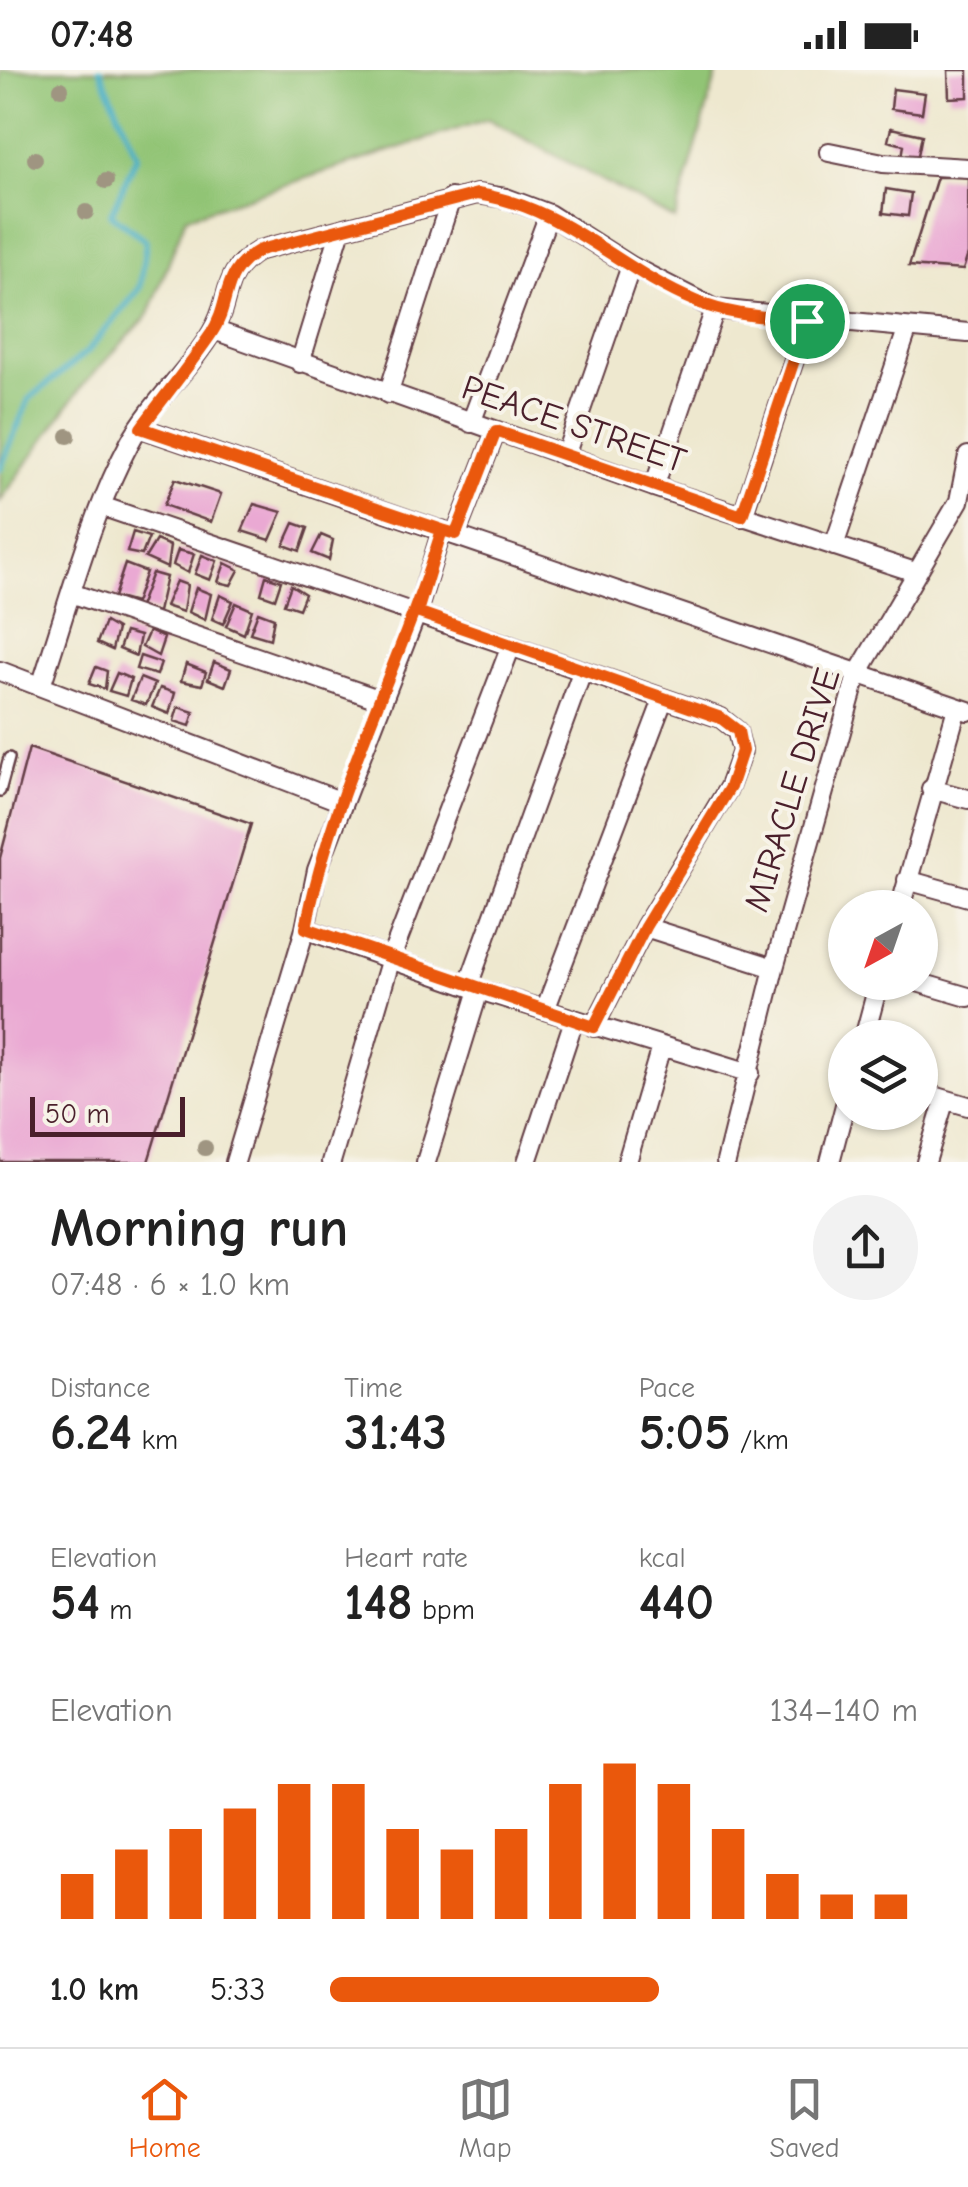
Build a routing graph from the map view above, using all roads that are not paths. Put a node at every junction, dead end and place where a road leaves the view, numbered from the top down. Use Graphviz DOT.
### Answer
graph roads {
  1 [pos="830,152"];
  2 [pos="968,168"];
  3 [pos="452,198"];
  4 [pos="549,214"];
  5 [pos="342,229"];
  6 [pos="631,266"];
  7 [pos="716,309"];
  8 [pos="807,321"];
  9 [pos="214,330"];
  10 [pos="907,330"];
  11 [pos="968,333"];
  12 [pos="300,363"];
  13 [pos="388,394"];
  14 [pos="472,423"];
  15 [pos="141,428"];
  16 [pos="496,431"];
  17 [pos="565,456"];
  18 [pos="968,456"];
  19 [pos="654,487"];
  20 [pos="964,501"];
  21 [pos="104,507"];
  22 [pos="742,516"];
  23 [pos="449,532"];
  24 [pos="834,546"];
  25 [pos="915,572"];
  26 [pos="72,593"];
  27 [pos="417,612"];
  28 [pos="512,646"];
  29 [pos="0,671"];
  30 [pos="582,672"];
  31 [pos="857,675"];
  32 [pos="41,686"];
  33 [pos="381,700"];
  34 [pos="663,700"];
  35 [pos="962,709"];
  36 [pos="9,758"];
  37 [pos="931,789"];
  38 [pos="0,791"];
  39 [pos="968,799"];
  40 [pos="342,802"];
  41 [pos="907,880"];
  42 [pos="904,890"];
  43 [pos="968,897"];
  44 [pos="645,927"];
  45 [pos="306,928"];
  46 [pos="390,958"];
  47 [pos="774,968"];
  48 [pos="473,988"];
  49 [pos="938,988"];
  50 [pos="968,996"];
  51 [pos="545,1010"];
  52 [pos="574,1020"];
  53 [pos="594,1027"];
  54 [pos="661,1047"];
  55 [pos="750,1073"];
  56 [pos="938,1100"];
  57 [pos="944,1102"];
  58 [pos="968,1106"];
  59 [pos="838,1130"];
  60 [pos="235,1162"];
  61 [pos="331,1162"];
  62 [pos="426,1162"];
  63 [pos="526,1162"];
  64 [pos="627,1162"];
  65 [pos="726,1162"];
  66 [pos="830,1162"];
  67 [pos="926,1162"];
  1 -- 2 [label="street"];
  3 -- 4 [label="street"];
  3 -- 5 [label="street"];
  3 -- 13 [label="street"];
  4 -- 6 [label="street"];
  4 -- 14 [label="street"];
  5 -- 9 [label="street"];
  5 -- 12 [label="street"];
  6 -- 7 [label="street"];
  6 -- 17 [label="street"];
  7 -- 8 [label="street"];
  7 -- 19 [label="street"];
  8 -- 10 [label="street"];
  8 -- 22 [label="street"];
  9 -- 12 [label="street, PEACE STREET"];
  9 -- 15 [label="street"];
  10 -- 11 [label="street"];
  10 -- 24 [label="street"];
  12 -- 13 [label="street, PEACE STREET"];
  13 -- 14 [label="street, PEACE STREET"];
  14 -- 16 [label="street, PEACE STREET"];
  15 -- 21 [label="street"];
  15 -- 23 [label="street"];
  16 -- 17 [label="street, PEACE STREET"];
  16 -- 23 [label="street"];
  17 -- 19 [label="street, PEACE STREET"];
  18 -- 20 [label="street, MIRACLE DRIVE"];
  19 -- 22 [label="street, PEACE STREET"];
  20 -- 25 [label="street, MIRACLE DRIVE"];
  21 -- 26 [label="street"];
  21 -- 27 [label="street"];
  22 -- 24 [label="street, PEACE STREET"];
  23 -- 27 [label="street"];
  23 -- 31 [label="street"];
  24 -- 25 [label="street, PEACE STREET"];
  25 -- 31 [label="street, MIRACLE DRIVE"];
  26 -- 32 [label="street"];
  26 -- 33 [label="street"];
  27 -- 28 [label="street"];
  27 -- 33 [label="street"];
  28 -- 30 [label="street"];
  28 -- 46 [label="street"];
  29 -- 32 [label="street"];
  30 -- 34 [label="street"];
  30 -- 48 [label="street"];
  31 -- 35 [label="street"];
  31 -- 47 [label="street, MIRACLE DRIVE"];
  32 -- 40 [label="street"];
  33 -- 40 [label="street"];
  34 -- 44 [label="street"];
  34 -- 51 [label="street"];
  35 -- 37 [label="street"];
  36 -- 38 [label="lane"];
  37 -- 39 [label="street"];
  37 -- 41 [label="street"];
  40 -- 45 [label="street"];
  41 -- 42 [label="street"];
  41 -- 43 [label="street"];
  44 -- 47 [label="street"];
  44 -- 53 [label="street"];
  45 -- 46 [label="street"];
  45 -- 60 [label="street"];
  46 -- 48 [label="street"];
  46 -- 61 [label="street"];
  47 -- 55 [label="street, MIRACLE DRIVE"];
  48 -- 51 [label="street"];
  48 -- 62 [label="street"];
  49 -- 50 [label="street"];
  51 -- 52 [label="street"];
  52 -- 53 [label="street"];
  52 -- 63 [label="street"];
  53 -- 54 [label="street"];
  54 -- 55 [label="street"];
  54 -- 64 [label="street"];
  55 -- 65 [label="street, MIRACLE DRIVE"];
  56 -- 57 [label="street"];
  57 -- 58 [label="street"];
  57 -- 67 [label="street"];
  59 -- 66 [label="street"];
}
